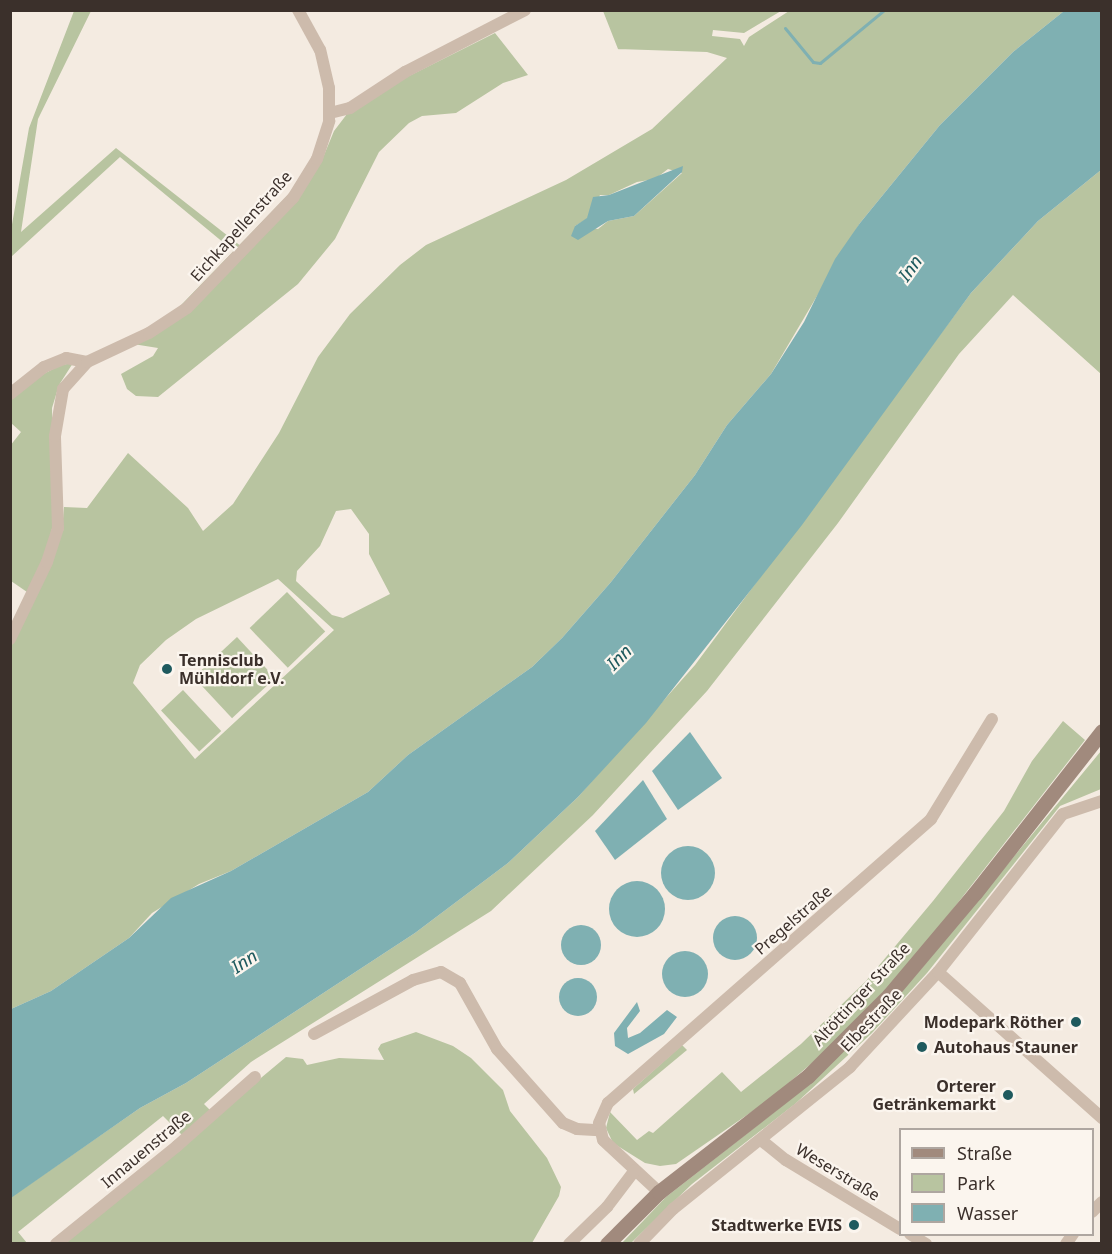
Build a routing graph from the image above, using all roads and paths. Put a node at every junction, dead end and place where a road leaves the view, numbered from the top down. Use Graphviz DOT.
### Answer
graph roads {
  1 [pos="298,10"];
  2 [pos="525,10"];
  3 [pos="330,113"];
  4 [pos="87,362"];
  5 [pos="10,394"];
  6 [pos="10,639"];
  7 [pos="992,719"];
  8 [pos="1101,730"];
  9 [pos="1101,801"];
  10 [pos="938,972"];
  11 [pos="314,1034"];
  12 [pos="255,1077"];
  13 [pos="1101,1118"];
  14 [pos="599,1130"];
  15 [pos="761,1140"];
  16 [pos="635,1170"];
  17 [pos="659,1192"];
  18 [pos="899,1228"];
  19 [pos="913,1236"];
  20 [pos="56,1244"];
  21 [pos="569,1244"];
  22 [pos="607,1244"];
  23 [pos="639,1244"];
  24 [pos="926,1244"];
  1 -- 3 [label="street, Eichkapellenstraße"];
  2 -- 3 [label="street"];
  3 -- 4 [label="street, Eichkapellenstraße"];
  4 -- 5 [label="street, Eichkapellenstraße"];
  4 -- 6 [label="street"];
  7 -- 14 [label="street, Pregelstraße"];
  8 -- 17 [label="main road, Altöttinger Straße"];
  9 -- 10 [label="street, Elbestraße"];
  10 -- 13 [label="street"];
  10 -- 15 [label="street, Elbestraße"];
  11 -- 14 [label="street"];
  12 -- 20 [label="street, Innauenstraße"];
  14 -- 16 [label="street"];
  15 -- 18 [label="street, Weserstraße"];
  15 -- 23 [label="street, Elbestraße"];
  16 -- 17 [label="street"];
  16 -- 21 [label="street"];
  17 -- 22 [label="main road, Altöttinger Straße"];
  19 -- 24 [label="street"];
}
